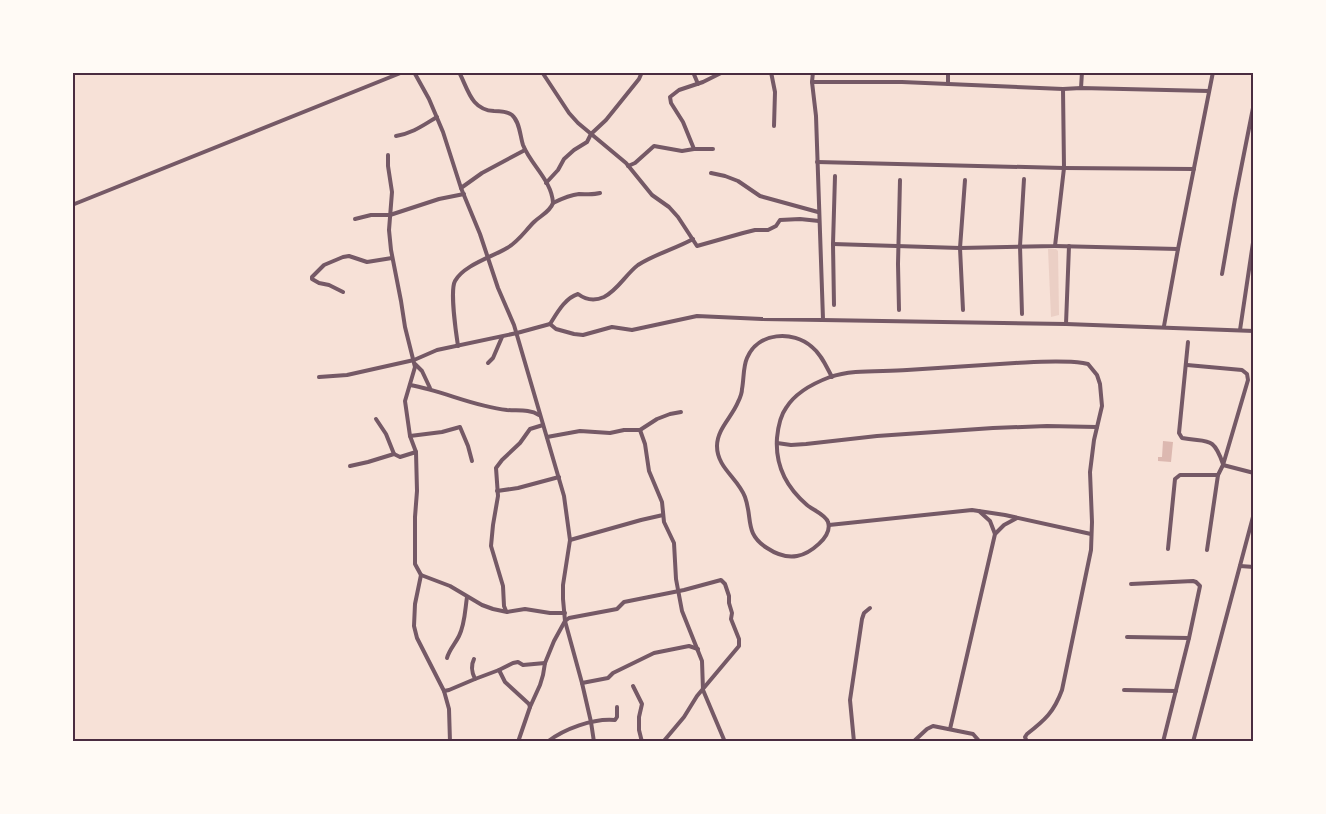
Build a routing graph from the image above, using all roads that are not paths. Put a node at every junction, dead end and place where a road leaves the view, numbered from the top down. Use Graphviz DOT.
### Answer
graph roads {
  1 [pos="403,72"];
  2 [pos="414,72"];
  3 [pos="459,72"];
  4 [pos="542,72"];
  5 [pos="642,72"];
  6 [pos="693,72"];
  7 [pos="723,72"];
  8 [pos="771,72"];
  9 [pos="813,72"];
  10 [pos="948,72"];
  11 [pos="1082,72"];
  12 [pos="1213,72"];
  13 [pos="812,82"];
  14 [pos="698,84"];
  15 [pos="948,84"];
  16 [pos="1081,88"];
  17 [pos="1063,89"];
  18 [pos="1209,91"];
  19 [pos="1254,103"];
  20 [pos="436,117"];
  21 [pos="774,126"];
  22 [pos="591,134"];
  23 [pos="396,136"];
  24 [pos="694,149"];
  25 [pos="713,149"];
  26 [pos="525,150"];
  27 [pos="388,155"];
  28 [pos="817,162"];
  29 [pos="628,166"];
  30 [pos="1064,168"];
  31 [pos="1194,169"];
  32 [pos="711,173"];
  33 [pos="835,176"];
  34 [pos="1024,179"];
  35 [pos="900,180"];
  36 [pos="964,180"];
  37 [pos="546,183"];
  38 [pos="461,188"];
  39 [pos="600,193"];
  40 [pos="464,194"];
  41 [pos="553,203"];
  42 [pos="72,205"];
  43 [pos="818,212"];
  44 [pos="390,216"];
  45 [pos="355,219"];
  46 [pos="819,221"];
  47 [pos="1254,236"];
  48 [pos="693,239"];
  49 [pos="833,244"];
  50 [pos="898,246"];
  51 [pos="1020,246"];
  52 [pos="1055,246"];
  53 [pos="1070,246"];
  54 [pos="960,248"];
  55 [pos="1178,249"];
  56 [pos="392,258"];
  57 [pos="487,258"];
  58 [pos="1222,274"];
  59 [pos="343,292"];
  60 [pos="834,305"];
  61 [pos="899,309"];
  62 [pos="963,310"];
  63 [pos="1022,314"];
  64 [pos="823,319"];
  65 [pos="550,324"];
  66 [pos="1066,324"];
  67 [pos="1164,327"];
  68 [pos="1240,330"];
  69 [pos="1254,331"];
  70 [pos="517,333"];
  71 [pos="502,337"];
  72 [pos="1188,342"];
  73 [pos="458,346"];
  74 [pos="415,362"];
  75 [pos="488,363"];
  76 [pos="1187,364"];
  77 [pos="319,377"];
  78 [pos="832,377"];
  79 [pos="410,385"];
  80 [pos="430,389"];
  81 [pos="681,412"];
  82 [pos="541,417"];
  83 [pos="376,419"];
  84 [pos="543,425"];
  85 [pos="1097,427"];
  86 [pos="640,430"];
  87 [pos="410,436"];
  88 [pos="547,437"];
  89 [pos="777,443"];
  90 [pos="416,452"];
  91 [pos="394,454"];
  92 [pos="472,461"];
  93 [pos="1223,465"];
  94 [pos="350,466"];
  95 [pos="1254,473"];
  96 [pos="1218,475"];
  97 [pos="559,477"];
  98 [pos="497,491"];
  99 [pos="979,511"];
  100 [pos="1254,513"];
  101 [pos="663,515"];
  102 [pos="1019,518"];
  103 [pos="829,525"];
  104 [pos="995,534"];
  105 [pos="1091,534"];
  106 [pos="570,540"];
  107 [pos="1168,549"];
  108 [pos="1207,550"];
  109 [pos="1240,566"];
  110 [pos="1254,567"];
  111 [pos="421,574"];
  112 [pos="1131,584"];
  113 [pos="678,591"];
  114 [pos="467,597"];
  115 [pos="870,608"];
  116 [pos="507,612"];
  117 [pos="564,613"];
  118 [pos="565,621"];
  119 [pos="1127,637"];
  120 [pos="1189,638"];
  121 [pos="698,649"];
  122 [pos="447,658"];
  123 [pos="474,659"];
  124 [pos="545,663"];
  125 [pos="499,670"];
  126 [pos="475,680"];
  127 [pos="582,683"];
  128 [pos="633,686"];
  129 [pos="703,690"];
  130 [pos="1124,690"];
  131 [pos="444,691"];
  132 [pos="1176,691"];
  133 [pos="530,707"];
  134 [pos="617,707"];
  135 [pos="591,722"];
  136 [pos="950,729"];
  137 [pos="451,742"];
  138 [pos="518,742"];
  139 [pos="547,742"];
  140 [pos="594,742"];
  141 [pos="642,742"];
  142 [pos="663,742"];
  143 [pos="725,742"];
  144 [pos="854,742"];
  145 [pos="913,742"];
  146 [pos="980,742"];
  147 [pos="1027,742"];
  148 [pos="1137,742"];
  149 [pos="1163,742"];
  150 [pos="1193,742"];
  1 -- 42 [label="street"];
  2 -- 20 [label="street"];
  3 -- 26 [label="street"];
  4 -- 22 [label="street"];
  5 -- 22 [label="street"];
  6 -- 14 [label="street"];
  7 -- 14 [label="street"];
  8 -- 21 [label="street"];
  9 -- 13 [label="street"];
  10 -- 15 [label="street"];
  11 -- 16 [label="street"];
  12 -- 18 [label="street"];
  13 -- 15 [label="street"];
  13 -- 28 [label="street"];
  14 -- 24 [label="street"];
  15 -- 17 [label="street"];
  16 -- 17 [label="street"];
  16 -- 18 [label="street"];
  17 -- 30 [label="street"];
  18 -- 31 [label="street"];
  19 -- 58 [label="street"];
  20 -- 23 [label="street"];
  20 -- 38 [label="street"];
  22 -- 29 [label="street"];
  22 -- 37 [label="street"];
  24 -- 25 [label="street"];
  24 -- 29 [label="street"];
  26 -- 37 [label="street"];
  26 -- 38 [label="street"];
  27 -- 44 [label="street"];
  28 -- 30 [label="street"];
  28 -- 43 [label="street"];
  29 -- 48 [label="street"];
  30 -- 31 [label="street"];
  30 -- 52 [label="street"];
  31 -- 55 [label="street"];
  32 -- 43 [label="street"];
  33 -- 49 [label="street"];
  34 -- 51 [label="street"];
  35 -- 50 [label="street"];
  36 -- 54 [label="street"];
  37 -- 41 [label="street"];
  38 -- 40 [label="street"];
  39 -- 41 [label="street"];
  40 -- 44 [label="street"];
  40 -- 57 [label="street"];
  41 -- 57 [label="street"];
  43 -- 46 [label="street"];
  44 -- 45 [label="street"];
  44 -- 56 [label="street"];
  46 -- 48 [label="street"];
  46 -- 64 [label="street"];
  47 -- 68 [label="street"];
  48 -- 65 [label="street"];
  49 -- 50 [label="street"];
  49 -- 60 [label="street"];
  50 -- 54 [label="street"];
  50 -- 61 [label="street"];
  51 -- 52 [label="street"];
  51 -- 54 [label="street"];
  51 -- 63 [label="street"];
  52 -- 53 [label="street"];
  53 -- 55 [label="street"];
  53 -- 66 [label="street"];
  54 -- 62 [label="street"];
  55 -- 67 [label="street"];
  56 -- 59 [label="street"];
  56 -- 74 [label="street"];
  57 -- 70 [label="street"];
  57 -- 73 [label="street"];
  64 -- 65 [label="street"];
  64 -- 66 [label="street"];
  65 -- 70 [label="street"];
  66 -- 67 [label="street"];
  67 -- 68 [label="street"];
  68 -- 69 [label="street"];
  70 -- 71 [label="street"];
  70 -- 82 [label="street"];
  71 -- 73 [label="street"];
  71 -- 75 [label="street"];
  72 -- 76 [label="street"];
  73 -- 74 [label="street"];
  74 -- 77 [label="street"];
  74 -- 79 [label="street"];
  74 -- 80 [label="street"];
  76 -- 93 [label="street"];
  76 -- 93 [label="street"];
  78 -- 85 [label="street"];
  78 -- 89 [label="street"];
  78 -- 103 [label="street"];
  79 -- 80 [label="street"];
  79 -- 87 [label="street"];
  80 -- 82 [label="street"];
  81 -- 86 [label="street"];
  82 -- 84 [label="street"];
  83 -- 91 [label="street"];
  84 -- 88 [label="street"];
  84 -- 98 [label="street"];
  85 -- 89 [label="street"];
  85 -- 105 [label="street"];
  86 -- 88 [label="street"];
  86 -- 101 [label="street"];
  87 -- 90 [label="street"];
  87 -- 92 [label="street"];
  88 -- 97 [label="street"];
  89 -- 103 [label="street"];
  90 -- 91 [label="street"];
  90 -- 111 [label="street"];
  91 -- 94 [label="street"];
  93 -- 95 [label="street"];
  93 -- 96 [label="street"];
  96 -- 107 [label="street"];
  96 -- 108 [label="street"];
  97 -- 98 [label="street"];
  97 -- 106 [label="street"];
  98 -- 116 [label="street"];
  99 -- 102 [label="street"];
  99 -- 103 [label="street"];
  99 -- 104 [label="street"];
  100 -- 109 [label="street"];
  101 -- 106 [label="street"];
  101 -- 113 [label="street"];
  102 -- 104 [label="street"];
  102 -- 105 [label="street"];
  104 -- 136 [label="street"];
  105 -- 147 [label="street"];
  106 -- 117 [label="street"];
  109 -- 110 [label="street"];
  109 -- 150 [label="street"];
  111 -- 114 [label="street"];
  111 -- 131 [label="street"];
  112 -- 120 [label="street"];
  113 -- 118 [label="street"];
  113 -- 121 [label="street"];
  113 -- 129 [label="street"];
  114 -- 116 [label="street"];
  114 -- 122 [label="street"];
  115 -- 144 [label="street"];
  116 -- 117 [label="street"];
  117 -- 118 [label="street"];
  118 -- 124 [label="street"];
  118 -- 127 [label="street"];
  119 -- 120 [label="street"];
  120 -- 132 [label="street"];
  121 -- 127 [label="street"];
  121 -- 129 [label="street"];
  123 -- 126 [label="street"];
  124 -- 125 [label="street"];
  124 -- 133 [label="street"];
  125 -- 126 [label="street"];
  125 -- 133 [label="street"];
  126 -- 131 [label="street"];
  127 -- 135 [label="street"];
  128 -- 141 [label="street"];
  129 -- 142 [label="street"];
  129 -- 143 [label="street"];
  130 -- 132 [label="street"];
  131 -- 137 [label="street"];
  132 -- 149 [label="street"];
  133 -- 138 [label="street"];
  134 -- 135 [label="street"];
  135 -- 139 [label="street"];
  135 -- 140 [label="street"];
  136 -- 145 [label="street"];
  136 -- 146 [label="street"];
  148 -- 149 [label="street"];
}
